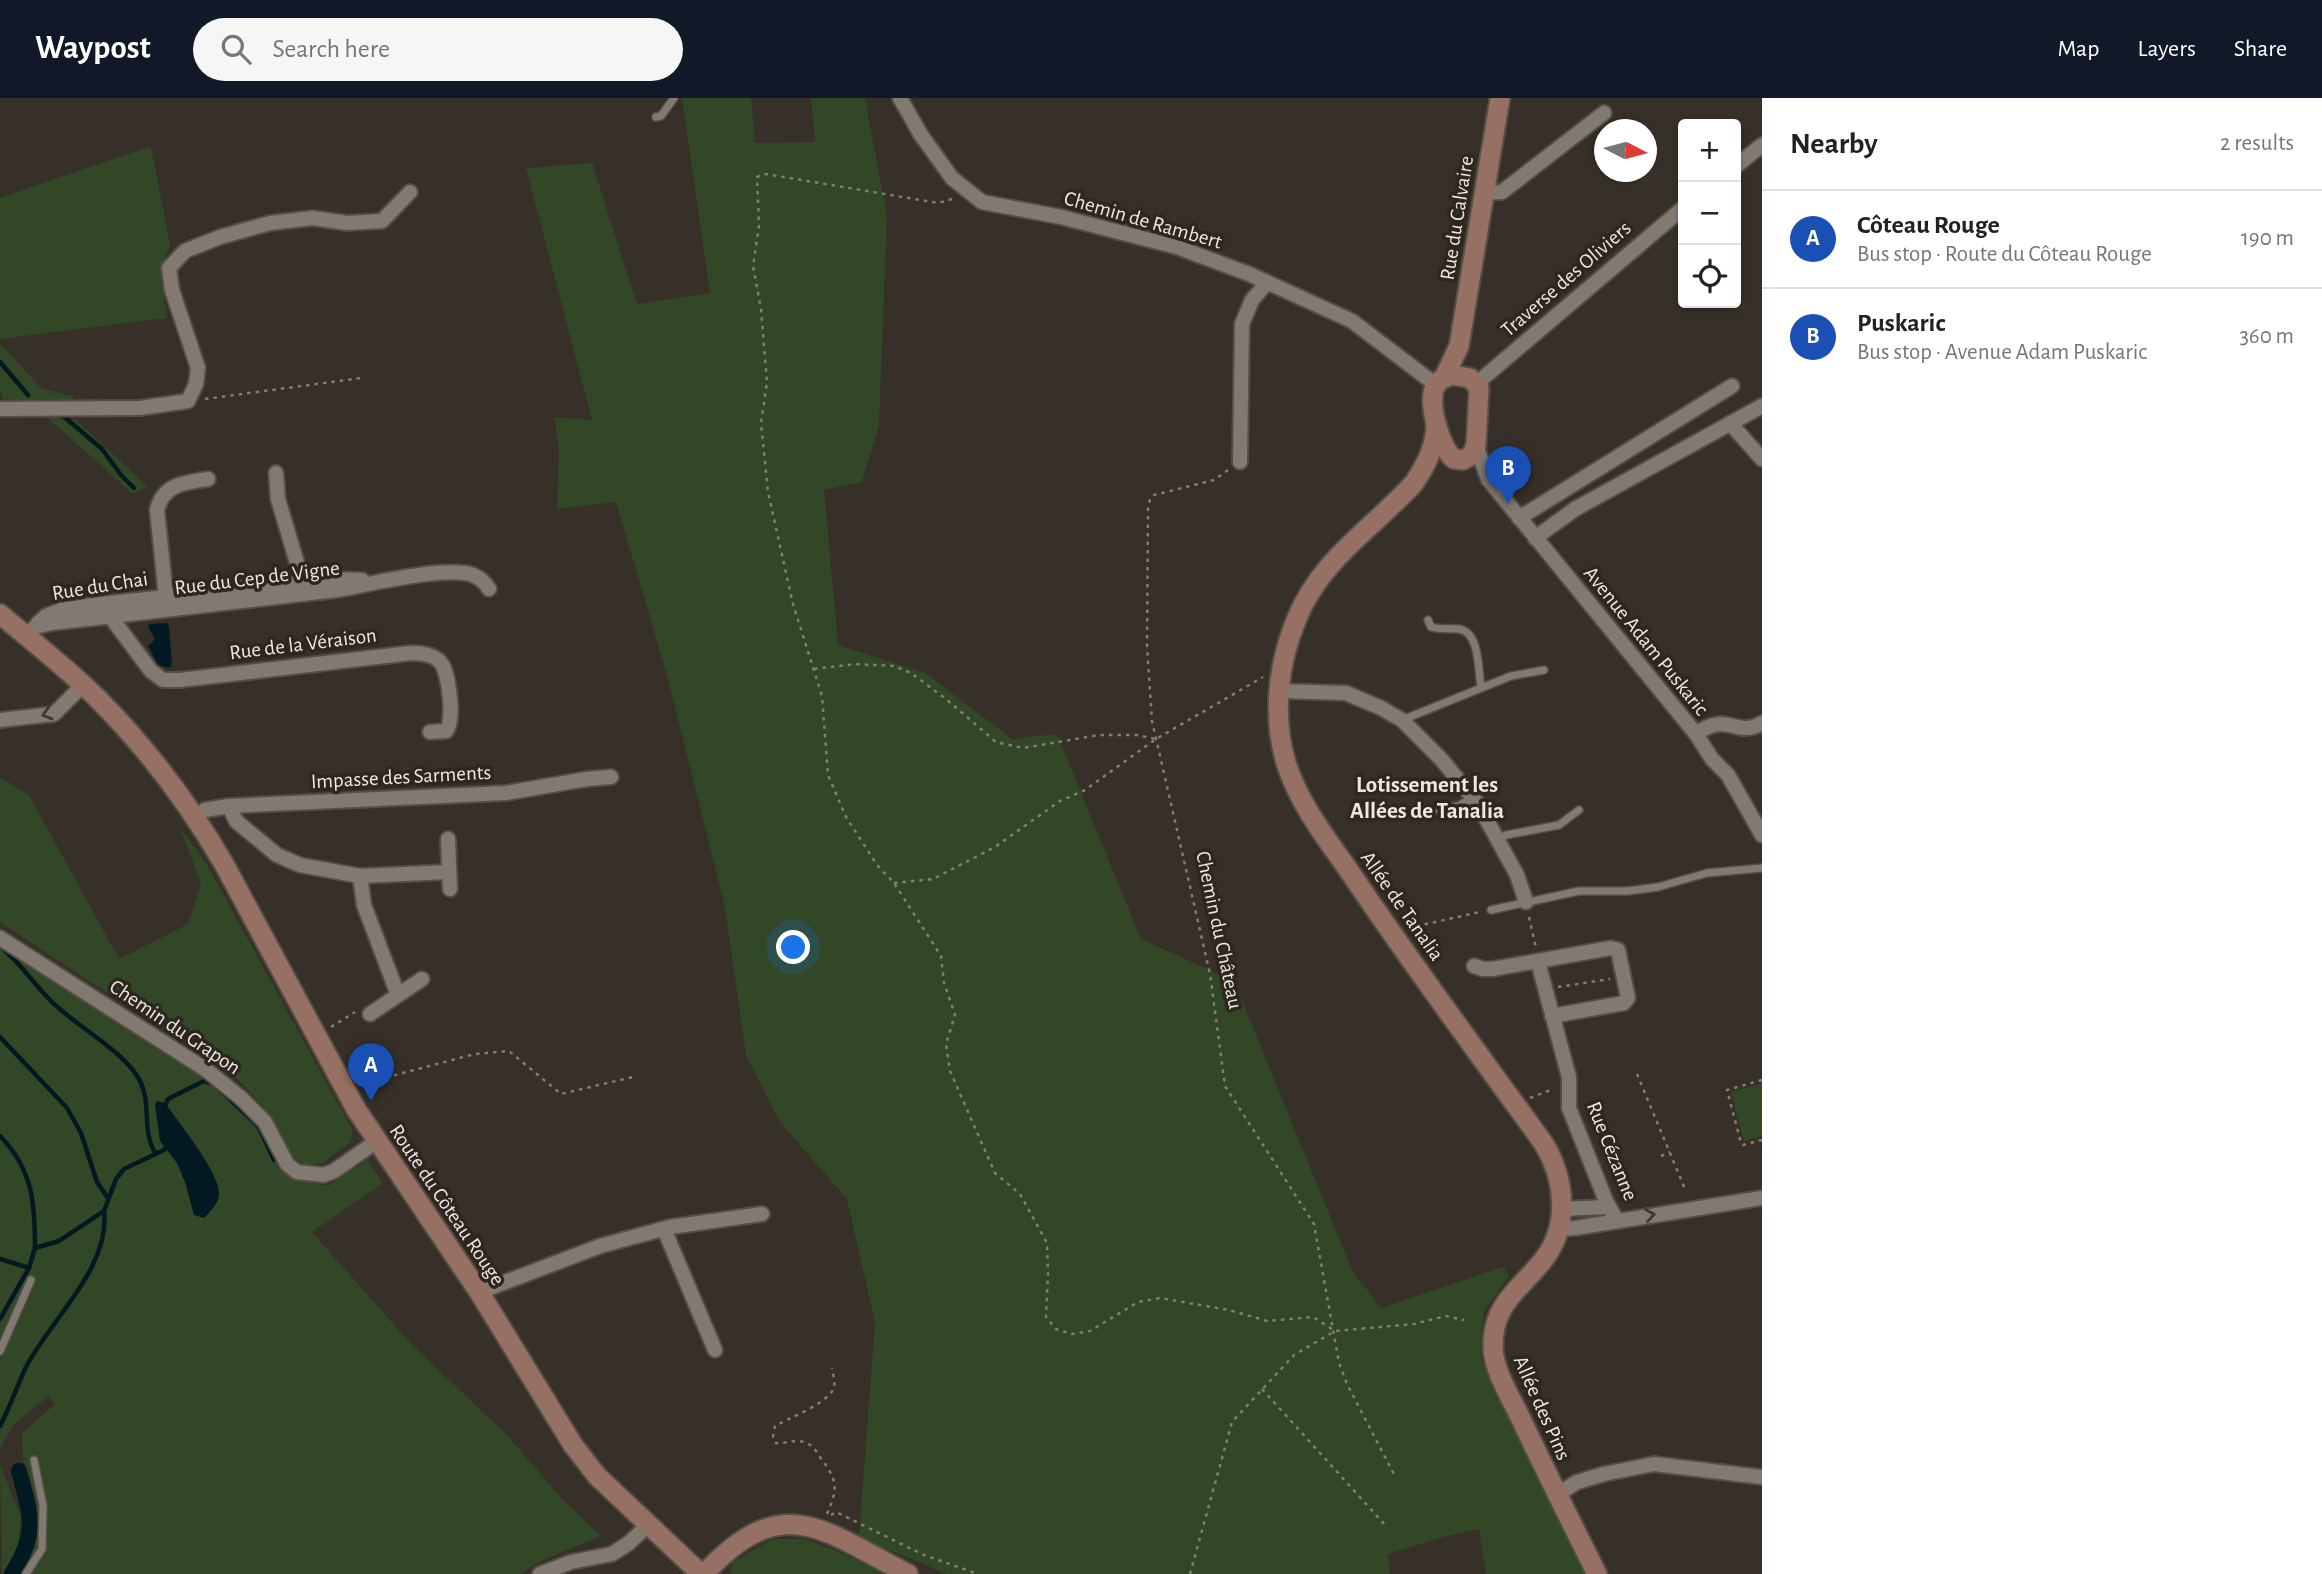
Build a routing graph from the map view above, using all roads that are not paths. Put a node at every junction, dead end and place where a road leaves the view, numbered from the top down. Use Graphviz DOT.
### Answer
graph roads {
  1 [pos="674,98"];
  2 [pos="900,98"];
  3 [pos="1500,98"];
  4 [pos="1604,113"];
  5 [pos="656,117"];
  6 [pos="1762,145"];
  7 [pos="1741,162"];
  8 [pos="410,192"];
  9 [pos="1484,193"];
  10 [pos="1678,212"];
  11 [pos="1266,284"];
  12 [pos="1459,346"];
  13 [pos="1440,381"];
  14 [pos="1473,381"];
  15 [pos="1732,386"];
  16 [pos="1762,406"];
  17 [pos="0,409"];
  18 [pos="1436,423"];
  19 [pos="1730,423"];
  20 [pos="1476,445"];
  21 [pos="1456,459"];
  22 [pos="1762,459"];
  23 [pos="1240,461"];
  24 [pos="1425,466"];
  25 [pos="276,473"];
  26 [pos="208,479"];
  27 [pos="1488,479"];
  28 [pos="1519,518"];
  29 [pos="1535,538"];
  30 [pos="377,581"];
  31 [pos="303,583"];
  32 [pos="489,589"];
  33 [pos="166,597"];
  34 [pos="0,614"];
  35 [pos="110,616"];
  36 [pos="1428,620"];
  37 [pos="31,632"];
  38 [pos="1544,670"];
  39 [pos="1280,683"];
  40 [pos="83,685"];
  41 [pos="1481,687"];
  42 [pos="0,720"];
  43 [pos="1402,720"];
  44 [pos="1762,723"];
  45 [pos="430,733"];
  46 [pos="1696,734"];
  47 [pos="611,777"];
  48 [pos="1473,797"];
  49 [pos="229,806"];
  50 [pos="1579,810"];
  51 [pos="1394,816"];
  52 [pos="195,817"];
  53 [pos="1762,835"];
  54 [pos="448,839"];
  55 [pos="1497,839"];
  56 [pos="1762,868"];
  57 [pos="449,872"];
  58 [pos="360,876"];
  59 [pos="450,889"];
  60 [pos="1526,902"];
  61 [pos="1491,910"];
  62 [pos="0,938"];
  63 [pos="1538,962"];
  64 [pos="1474,966"];
  65 [pos="422,979"];
  66 [pos="398,995"];
  67 [pos="370,1014"];
  68 [pos="1552,1016"];
  69 [pos="376,1141"];
  70 [pos="1762,1198"];
  71 [pos="1609,1207"];
  72 [pos="1561,1209"];
  73 [pos="762,1214"];
  74 [pos="1617,1221"];
  75 [pos="664,1229"];
  76 [pos="1558,1229"];
  77 [pos="31,1280"];
  78 [pos="481,1295"];
  79 [pos="715,1350"];
  80 [pos="0,1352"];
  81 [pos="34,1460"];
  82 [pos="1762,1477"];
  83 [pos="1556,1495"];
  84 [pos="648,1525"];
  85 [pos="26,1574"];
  86 [pos="540,1574"];
  87 [pos="703,1574"];
  88 [pos="908,1574"];
  89 [pos="1597,1574"];
  1 -- 5 [label="lane"];
  2 -- 11 [label="street, Chemin de Rambert"];
  3 -- 9 [label="street, Rue du Calvaire"];
  4 -- 9 [label="street"];
  6 -- 7 [label="street"];
  8 -- 17 [label="street"];
  9 -- 12 [label="street, Rue du Calvaire"];
  10 -- 14 [label="street, Traverse des Oliviers"];
  11 -- 13 [label="street, Chemin de Rambert"];
  11 -- 23 [label="street"];
  12 -- 13 [label="street, Rue du Calvaire"];
  12 -- 14 [label="street, Rue du Calvaire"];
  13 -- 14 [label="street"];
  13 -- 18 [label="street"];
  14 -- 20 [label="street, Rue du Calvaire"];
  15 -- 28 [label="street"];
  16 -- 19 [label="street"];
  18 -- 21 [label="street"];
  18 -- 24 [label="street, Allée de Tanalia"];
  19 -- 22 [label="street"];
  19 -- 29 [label="street"];
  20 -- 21 [label="street"];
  20 -- 27 [label="street, Avenue Adam Puskaric"];
  21 -- 24 [label="street"];
  21 -- 27 [label="street, Avenue Adam Puskaric"];
  24 -- 39 [label="street, Allée de Tanalia"];
  25 -- 31 [label="street"];
  26 -- 33 [label="street"];
  27 -- 28 [label="street, Avenue Adam Puskaric"];
  28 -- 29 [label="street, Avenue Adam Puskaric"];
  29 -- 46 [label="street, Avenue Adam Puskaric"];
  30 -- 31 [label="street, Rue du Chai"];
  30 -- 32 [label="street, Rue du Cep de Vigne"];
  30 -- 35 [label="street, Rue du Cep de Vigne"];
  31 -- 33 [label="street, Rue du Chai"];
  33 -- 37 [label="street, Rue du Chai"];
  34 -- 37 [label="street, Route du Côteau Rouge"];
  35 -- 37 [label="street, Rue du Cep de Vigne"];
  35 -- 45 [label="street, Rue de la Véraison"];
  36 -- 41 [label="lane"];
  37 -- 40 [label="street, Route du Côteau Rouge"];
  38 -- 41 [label="lane"];
  39 -- 43 [label="street"];
  39 -- 72 [label="street, Allée de Tanalia"];
  40 -- 42 [label="street, one-way"];
  40 -- 52 [label="street, Route du Côteau Rouge"];
  41 -- 43 [label="lane"];
  43 -- 48 [label="street"];
  44 -- 46 [label="street"];
  46 -- 53 [label="street, Avenue Adam Puskaric"];
  47 -- 49 [label="street, Impasse des Sarments"];
  48 -- 51 [label="lane"];
  48 -- 55 [label="street"];
  49 -- 52 [label="street, Impasse des Sarments"];
  49 -- 58 [label="street"];
  50 -- 55 [label="lane"];
  52 -- 69 [label="street, Route du Côteau Rouge"];
  54 -- 57 [label="street"];
  55 -- 60 [label="street"];
  56 -- 60 [label="lane"];
  57 -- 58 [label="street"];
  57 -- 59 [label="street"];
  58 -- 66 [label="street"];
  60 -- 61 [label="lane"];
  62 -- 69 [label="street, Chemin du Grapon"];
  63 -- 64 [label="street"];
  63 -- 68 [label="street, Rue Cézanne"];
  63 -- 68 [label="street"];
  65 -- 66 [label="street"];
  66 -- 67 [label="street"];
  68 -- 71 [label="street, Rue Cézanne"];
  69 -- 78 [label="street, Route du Côteau Rouge"];
  74 -- 70 [label="street, one-way"];
  71 -- 72 [label="street"];
  71 -- 74 [label="street, Rue Cézanne"];
  72 -- 76 [label="street, Allée de Tanalia"];
  73 -- 75 [label="street"];
  74 -- 76 [label="street"];
  75 -- 78 [label="street"];
  75 -- 79 [label="street"];
  76 -- 83 [label="street, Allée des Pins"];
  77 -- 80 [label="lane"];
  78 -- 84 [label="street, Route du Côteau Rouge"];
  81 -- 85 [label="lane"];
  82 -- 83 [label="street"];
  83 -- 89 [label="street, Allée des Pins"];
  84 -- 86 [label="street"];
  84 -- 87 [label="street, Route du Côteau Rouge"];
  87 -- 88 [label="street"];
}
